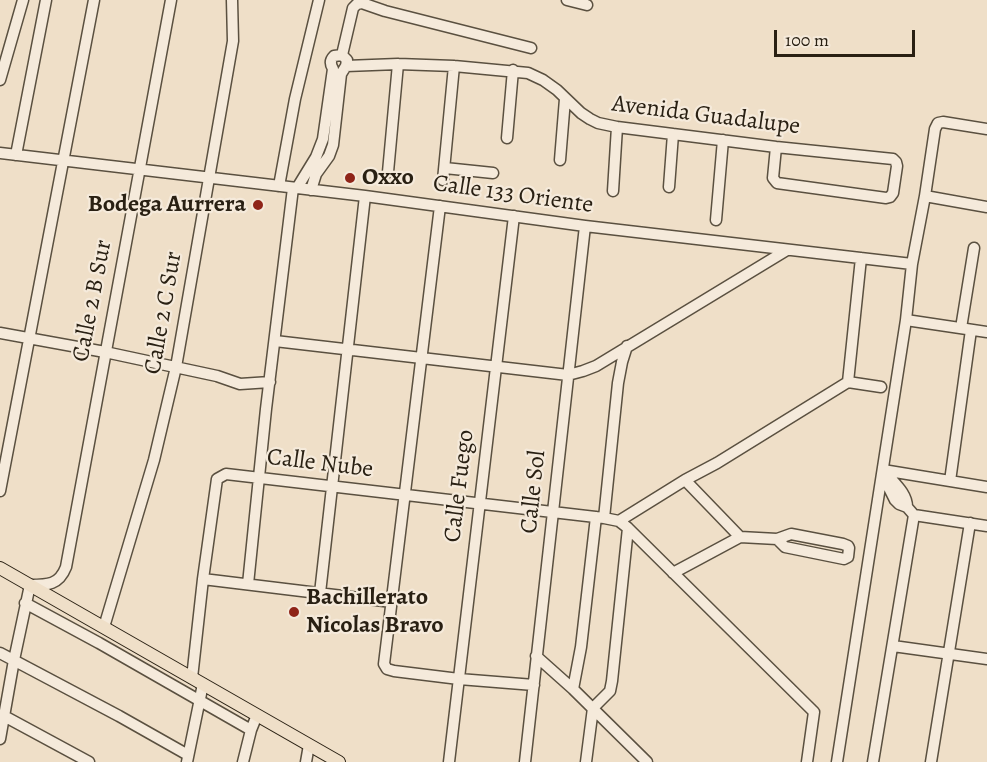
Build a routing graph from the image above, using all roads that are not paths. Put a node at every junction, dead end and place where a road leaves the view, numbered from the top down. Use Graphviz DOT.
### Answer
graph roads {
  1 [pos="23,0"];
  2 [pos="46,0"];
  3 [pos="94,0"];
  4 [pos="171,0"];
  5 [pos="232,0"];
  6 [pos="319,0"];
  7 [pos="567,0"];
  8 [pos="587,5"];
  9 [pos="531,48"];
  10 [pos="339,55"];
  11 [pos="398,64"];
  12 [pos="346,66"];
  13 [pos="454,66"];
  14 [pos="513,70"];
  15 [pos="0,80"];
  16 [pos="565,99"];
  17 [pos="617,127"];
  18 [pos="987,129"];
  19 [pos="673,134"];
  20 [pos="507,138"];
  21 [pos="723,140"];
  22 [pos="776,147"];
  23 [pos="0,153"];
  24 [pos="324,153"];
  25 [pos="16,155"];
  26 [pos="560,160"];
  27 [pos="64,161"];
  28 [pos="445,168"];
  29 [pos="140,170"];
  30 [pos="388,172"];
  31 [pos="494,173"];
  32 [pos="210,178"];
  33 [pos="443,180"];
  34 [pos="279,186"];
  35 [pos="669,187"];
  36 [pos="295,188"];
  37 [pos="311,190"];
  38 [pos="613,191"];
  39 [pos="365,196"];
  40 [pos="925,196"];
  41 [pos="440,206"];
  42 [pos="987,207"];
  43 [pos="514,216"];
  44 [pos="716,220"];
  45 [pos="585,226"];
  46 [pos="974,248"];
  47 [pos="786,250"];
  48 [pos="861,258"];
  49 [pos="912,264"];
  50 [pos="906,320"];
  51 [pos="966,329"];
  52 [pos="987,332"];
  53 [pos="0,333"];
  54 [pos="29,338"];
  55 [pos="275,341"];
  56 [pos="627,346"];
  57 [pos="348,349"];
  58 [pos="105,352"];
  59 [pos="421,357"];
  60 [pos="496,366"];
  61 [pos="176,367"];
  62 [pos="568,375"];
  63 [pos="270,382"];
  64 [pos="849,382"];
  65 [pos="881,387"];
  66 [pos="883,473"];
  67 [pos="259,478"];
  68 [pos="685,480"];
  69 [pos="950,481"];
  70 [pos="332,486"];
  71 [pos="987,487"];
  72 [pos="0,491"];
  73 [pos="405,495"];
  74 [pos="480,503"];
  75 [pos="911,511"];
  76 [pos="553,512"];
  77 [pos="601,518"];
  78 [pos="970,523"];
  79 [pos="624,525"];
  80 [pos="987,525"];
  81 [pos="740,537"];
  82 [pos="777,539"];
  83 [pos="2,573"];
  84 [pos="673,573"];
  85 [pos="203,579"];
  86 [pos="248,584"];
  87 [pos="30,585"];
  88 [pos="320,593"];
  89 [pos="392,602"];
  90 [pos="25,603"];
  91 [pos="104,627"];
  92 [pos="893,646"];
  93 [pos="0,653"];
  94 [pos="949,654"];
  95 [pos="536,656"];
  96 [pos="14,660"];
  97 [pos="987,660"];
  98 [pos="459,679"];
  99 [pos="197,681"];
  100 [pos="534,685"];
  101 [pos="573,689"];
  102 [pos="199,701"];
  103 [pos="593,708"];
  104 [pos="257,715"];
  105 [pos="4,716"];
  106 [pos="251,730"];
  107 [pos="0,734"];
  108 [pos="309,745"];
  109 [pos="188,758"];
  110 [pos="89,762"];
  111 [pos="243,762"];
  112 [pos="306,762"];
  113 [pos="339,762"];
  114 [pos="449,762"];
  115 [pos="525,762"];
  116 [pos="586,762"];
  117 [pos="647,762"];
  118 [pos="807,762"];
  119 [pos="837,762"];
  120 [pos="873,762"];
  121 [pos="932,762"];
  1 -- 15 [label="street"];
  2 -- 25 [label="street"];
  3 -- 27 [label="street"];
  4 -- 29 [label="street, Calle 2 B Sur"];
  5 -- 32 [label="street, Calle 2 C Sur"];
  6 -- 34 [label="street"];
  7 -- 8 [label="street"];
  9 -- 10 [label="street"];
  10 -- 12 [label="street"];
  10 -- 24 [label="street"];
  11 -- 12 [label="street, Avenida Guadalupe"];
  11 -- 13 [label="street, Avenida Guadalupe"];
  11 -- 30 [label="street"];
  12 -- 24 [label="street"];
  13 -- 14 [label="street, Avenida Guadalupe"];
  13 -- 28 [label="street"];
  14 -- 16 [label="street, Avenida Guadalupe"];
  14 -- 20 [label="street"];
  16 -- 17 [label="street, Avenida Guadalupe"];
  16 -- 26 [label="street"];
  17 -- 19 [label="street, Avenida Guadalupe"];
  17 -- 38 [label="street"];
  18 -- 40 [label="street"];
  19 -- 21 [label="street, Avenida Guadalupe"];
  19 -- 35 [label="street"];
  21 -- 22 [label="street, Avenida Guadalupe"];
  21 -- 44 [label="street"];
  22 -- 22 [label="street, Avenida Guadalupe"];
  23 -- 25 [label="street, Calle 133 Oriente"];
  24 -- 36 [label="street"];
  24 -- 37 [label="street"];
  25 -- 27 [label="street, Calle 133 Oriente"];
  27 -- 29 [label="street, Calle 133 Oriente"];
  27 -- 54 [label="street"];
  28 -- 31 [label="street"];
  28 -- 33 [label="street"];
  29 -- 32 [label="street, Calle 133 Oriente"];
  29 -- 58 [label="street, Calle 2 B Sur"];
  32 -- 34 [label="street, Calle 133 Oriente"];
  32 -- 61 [label="street, Calle 2 C Sur"];
  34 -- 36 [label="street, Calle 133 Oriente"];
  36 -- 37 [label="street, Calle 133 Oriente"];
  36 -- 55 [label="street"];
  37 -- 39 [label="street, Calle 133 Oriente"];
  39 -- 41 [label="street, Calle 133 Oriente"];
  39 -- 57 [label="street"];
  40 -- 42 [label="street"];
  40 -- 49 [label="street"];
  41 -- 43 [label="street, Calle 133 Oriente"];
  41 -- 59 [label="street"];
  43 -- 45 [label="street, Calle 133 Oriente"];
  43 -- 60 [label="street, Calle Fuego"];
  45 -- 47 [label="street, Calle 133 Oriente"];
  45 -- 62 [label="street, Calle Sol"];
  46 -- 51 [label="street"];
  47 -- 48 [label="street, Calle 133 Oriente"];
  47 -- 56 [label="street"];
  48 -- 49 [label="street, Calle 133 Oriente"];
  48 -- 64 [label="street"];
  49 -- 50 [label="street"];
  50 -- 51 [label="street"];
  50 -- 66 [label="street"];
  51 -- 52 [label="street"];
  51 -- 69 [label="street"];
  53 -- 54 [label="street"];
  54 -- 58 [label="street"];
  54 -- 72 [label="street"];
  55 -- 57 [label="street"];
  55 -- 63 [label="street"];
  56 -- 62 [label="street"];
  56 -- 77 [label="street"];
  57 -- 59 [label="street"];
  57 -- 70 [label="street"];
  58 -- 61 [label="street"];
  58 -- 87 [label="street, Calle 2 B Sur"];
  59 -- 60 [label="street"];
  59 -- 73 [label="street"];
  60 -- 62 [label="street"];
  60 -- 74 [label="street, Calle Fuego"];
  61 -- 63 [label="street"];
  61 -- 91 [label="street, Calle 2 C Sur"];
  62 -- 76 [label="street, Calle Sol"];
  63 -- 67 [label="street"];
  64 -- 65 [label="street"];
  64 -- 68 [label="street"];
  66 -- 69 [label="street"];
  66 -- 75 [label="street"];
  66 -- 119 [label="street"];
  67 -- 70 [label="street, Calle Nube"];
  67 -- 85 [label="street, Calle Nube"];
  67 -- 86 [label="street"];
  68 -- 79 [label="street"];
  68 -- 81 [label="street"];
  69 -- 71 [label="street"];
  70 -- 73 [label="street, Calle Nube"];
  70 -- 88 [label="street"];
  73 -- 74 [label="street, Calle Nube"];
  73 -- 89 [label="street"];
  74 -- 76 [label="street, Calle Nube"];
  74 -- 98 [label="street, Calle Fuego"];
  75 -- 78 [label="street"];
  75 -- 92 [label="street"];
  76 -- 77 [label="street, Calle Nube"];
  76 -- 95 [label="street, Calle Sol"];
  77 -- 79 [label="street, Calle Nube"];
  77 -- 101 [label="street"];
  78 -- 80 [label="street"];
  78 -- 94 [label="street"];
  79 -- 84 [label="street"];
  79 -- 103 [label="street"];
  81 -- 82 [label="street"];
  81 -- 84 [label="street"];
  82 -- 82 [label="street"];
  83 -- 87 [label="main road"];
  84 -- 118 [label="street"];
  85 -- 86 [label="street"];
  85 -- 99 [label="street, Calle Nube"];
  86 -- 88 [label="street"];
  87 -- 90 [label="street"];
  87 -- 91 [label="main road"];
  88 -- 89 [label="street"];
  89 -- 98 [label="street"];
  90 -- 96 [label="street"];
  90 -- 102 [label="street"];
  91 -- 99 [label="main road"];
  92 -- 94 [label="street"];
  92 -- 120 [label="street"];
  93 -- 96 [label="street"];
  94 -- 97 [label="street"];
  94 -- 121 [label="street"];
  95 -- 100 [label="street, Calle Sol"];
  95 -- 101 [label="street"];
  96 -- 105 [label="street"];
  96 -- 109 [label="street"];
  98 -- 100 [label="street"];
  98 -- 114 [label="street, Calle Fuego"];
  99 -- 102 [label="street, Calle Nube"];
  99 -- 104 [label="main road"];
  100 -- 115 [label="street, Calle Sol"];
  101 -- 103 [label="street"];
  102 -- 106 [label="street"];
  102 -- 109 [label="street, Calle Nube"];
  103 -- 116 [label="street"];
  103 -- 117 [label="street"];
  104 -- 106 [label="street"];
  104 -- 108 [label="main road"];
  105 -- 107 [label="street"];
  105 -- 110 [label="street"];
  106 -- 111 [label="street"];
  108 -- 112 [label="street"];
  108 -- 113 [label="main road"];
}
